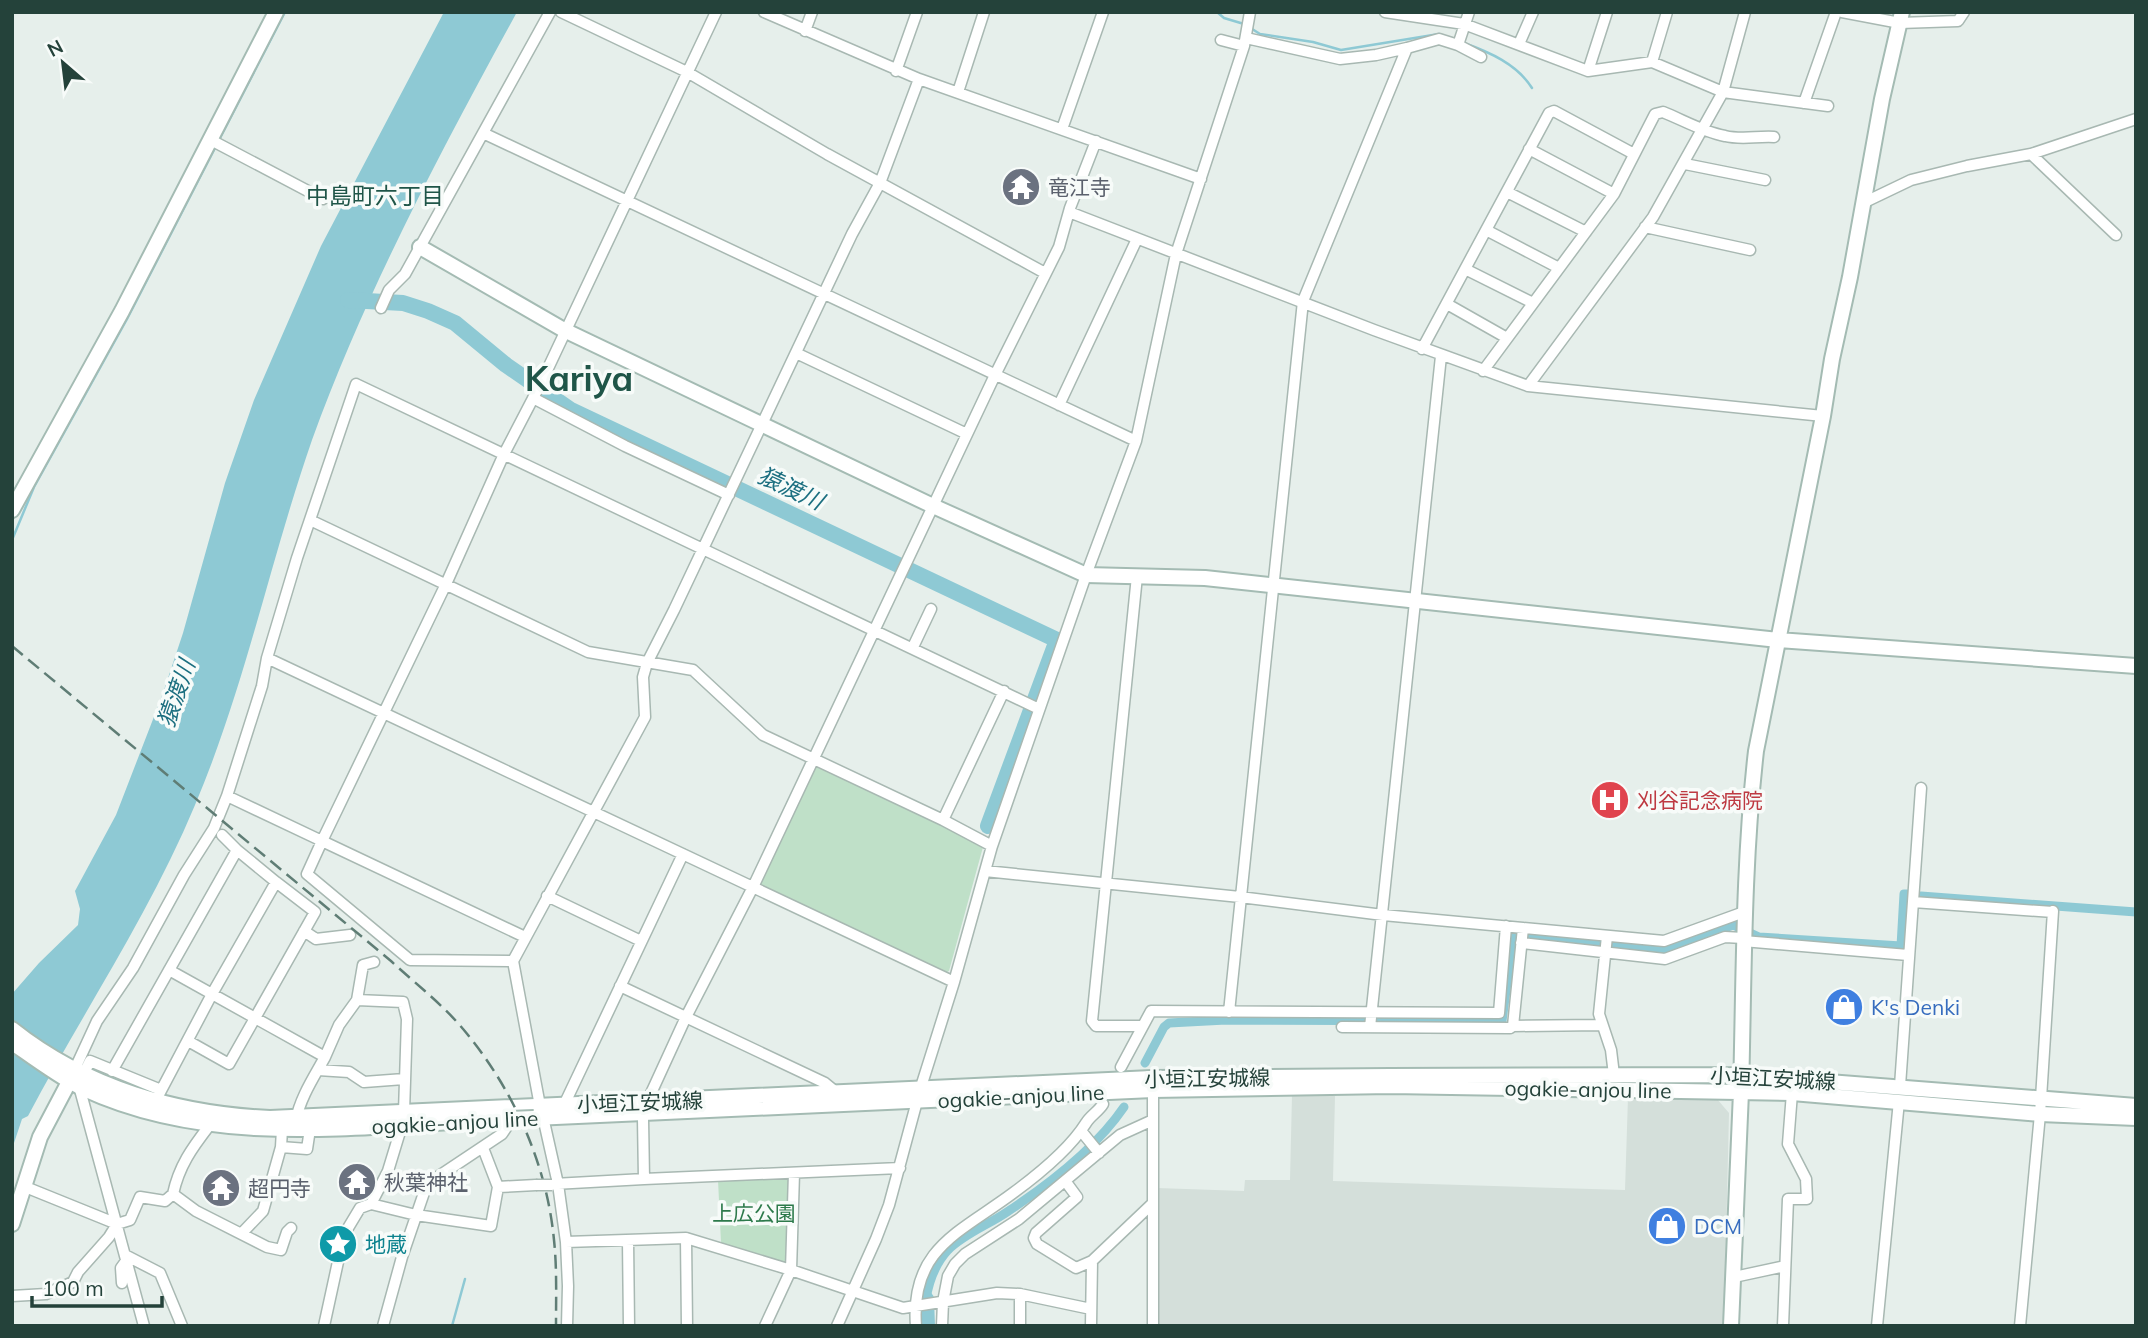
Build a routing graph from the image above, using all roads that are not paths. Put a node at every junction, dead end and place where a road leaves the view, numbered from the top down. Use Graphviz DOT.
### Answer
graph roads {
  1 [pos="276,12"];
  2 [pos="550,12"];
  3 [pos="561,12"];
  4 [pos="716,12"];
  5 [pos="764,12"];
  6 [pos="812,12"];
  7 [pos="917,12"];
  8 [pos="984,12"];
  9 [pos="1103,12"];
  10 [pos="1385,12"];
  11 [pos="1469,12"];
  12 [pos="1533,12"];
  13 [pos="1607,12"];
  14 [pos="1667,12"];
  15 [pos="1745,12"];
  16 [pos="1836,12"];
  17 [pos="1842,12"];
  18 [pos="1965,12"];
  19 [pos="1247,13"];
  20 [pos="1901,18"];
  21 [pos="1464,24"];
  22 [pos="805,31"];
  23 [pos="1222,40"];
  24 [pos="1245,42"];
  25 [pos="1519,44"];
  26 [pos="1458,45"];
  27 [pos="1407,48"];
  28 [pos="1481,57"];
  29 [pos="1652,61"];
  30 [pos="896,71"];
  31 [pos="1587,71"];
  32 [pos="687,72"];
  33 [pos="919,79"];
  34 [pos="958,92"];
  35 [pos="1723,92"];
  36 [pos="1804,103"];
  37 [pos="1828,106"];
  38 [pos="2136,119"];
  39 [pos="1062,129"];
  40 [pos="1703,130"];
  41 [pos="483,133"];
  42 [pos="1774,137"];
  43 [pos="1096,141"];
  44 [pos="215,142"];
  45 [pos="1529,149"];
  46 [pos="1634,154"];
  47 [pos="2031,154"];
  48 [pos="1685,164"];
  49 [pos="1201,179"];
  50 [pos="1765,180"];
  51 [pos="880,183"];
  52 [pos="1507,192"];
  53 [pos="1614,194"];
  54 [pos="323,199"];
  55 [pos="627,201"];
  56 [pos="1863,203"];
  57 [pos="1069,212"];
  58 [pos="1645,227"];
  59 [pos="1486,230"];
  60 [pos="1586,232"];
  61 [pos="2116,235"];
  62 [pos="1137,239"];
  63 [pos="420,247"];
  64 [pos="1750,250"];
  65 [pos="1176,254"];
  66 [pos="1559,268"];
  67 [pos="1465,269"];
  68 [pos="1045,273"];
  69 [pos="823,295"];
  70 [pos="1303,301"];
  71 [pos="1533,303"];
  72 [pos="1447,304"];
  73 [pos="381,308"];
  74 [pos="564,330"];
  75 [pos="1507,338"];
  76 [pos="1422,349"];
  77 [pos="796,353"];
  78 [pos="1441,356"];
  79 [pos="1483,371"];
  80 [pos="995,374"];
  81 [pos="1528,386"];
  82 [pos="533,397"];
  83 [pos="1059,405"];
  84 [pos="1823,416"];
  85 [pos="762,424"];
  86 [pos="967,434"];
  87 [pos="1136,441"];
  88 [pos="504,454"];
  89 [pos="729,495"];
  90 [pos="933,506"];
  91 [pos="12,510"];
  92 [pos="310,520"];
  93 [pos="703,550"];
  94 [pos="1086,575"];
  95 [pos="1138,576"];
  96 [pos="446,584"];
  97 [pos="1274,587"];
  98 [pos="1416,600"];
  99 [pos="931,610"];
  100 [pos="875,630"];
  101 [pos="1778,640"];
  102 [pos="913,648"];
  103 [pos="267,657"];
  104 [pos="647,663"];
  105 [pos="2136,666"];
  106 [pos="1004,691"];
  107 [pos="1035,706"];
  108 [pos="384,711"];
  109 [pos="814,758"];
  110 [pos="1921,788"];
  111 [pos="227,796"];
  112 [pos="593,811"];
  113 [pos="943,820"];
  114 [pos="222,835"];
  115 [pos="322,841"];
  116 [pos="992,846"];
  117 [pos="237,850"];
  118 [pos="683,854"];
  119 [pos="985,872"];
  120 [pos="276,882"];
  121 [pos="1105,885"];
  122 [pos="753,887"];
  123 [pos="547,896"];
  124 [pos="1240,897"];
  125 [pos="1913,902"];
  126 [pos="1744,912"];
  127 [pos="1383,915"];
  128 [pos="1506,926"];
  129 [pos="1523,928"];
  130 [pos="304,931"];
  131 [pos="350,935"];
  132 [pos="1607,936"];
  133 [pos="525,937"];
  134 [pos="1743,939"];
  135 [pos="641,942"];
  136 [pos="1521,943"];
  137 [pos="1605,952"];
  138 [pos="1908,955"];
  139 [pos="513,961"];
  140 [pos="374,962"];
  141 [pos="169,970"];
  142 [pos="954,982"];
  143 [pos="620,986"];
  144 [pos="212,994"];
  145 [pos="357,1000"];
  146 [pos="1229,1012"];
  147 [pos="1372,1012"];
  148 [pos="687,1017"];
  149 [pos="255,1018"];
  150 [pos="1601,1025"];
  151 [pos="1143,1026"];
  152 [pos="1513,1026"];
  153 [pos="1342,1027"];
  154 [pos="1370,1027"];
  155 [pos="12,1029"];
  156 [pos="188,1041"];
  157 [pos="12,1043"];
  158 [pos="325,1057"];
  159 [pos="1121,1067"];
  160 [pos="318,1070"];
  161 [pos="113,1071"];
  162 [pos="76,1075"];
  163 [pos="1614,1075"];
  164 [pos="1741,1075"];
  165 [pos="404,1079"];
  166 [pos="1153,1084"];
  167 [pos="1900,1086"];
  168 [pos="1741,1092"];
  169 [pos="1792,1093"];
  170 [pos="837,1094"];
  171 [pos="919,1095"];
  172 [pos="158,1096"];
  173 [pos="2041,1098"];
  174 [pos="1899,1101"];
  175 [pos="1103,1104"];
  176 [pos="564,1105"];
  177 [pos="2136,1106"];
  178 [pos="646,1107"];
  179 [pos="539,1114"];
  180 [pos="2040,1114"];
  181 [pos="403,1118"];
  182 [pos="2136,1118"];
  183 [pos="509,1119"];
  184 [pos="1153,1120"];
  185 [pos="209,1126"];
  186 [pos="296,1126"];
  187 [pos="1084,1134"];
  188 [pos="281,1147"];
  189 [pos="483,1148"];
  190 [pos="1097,1151"];
  191 [pos="900,1168"];
  192 [pos="794,1173"];
  193 [pos="645,1179"];
  194 [pos="1066,1182"];
  195 [pos="555,1184"];
  196 [pos="23,1186"];
  197 [pos="498,1187"];
  198 [pos="173,1194"];
  199 [pos="1153,1203"];
  200 [pos="371,1204"];
  201 [pos="416,1215"];
  202 [pos="12,1224"];
  203 [pos="117,1224"];
  204 [pos="292,1228"];
  205 [pos="242,1233"];
  206 [pos="686,1238"];
  207 [pos="628,1240"];
  208 [pos="566,1242"];
  209 [pos="125,1258"];
  210 [pos="1092,1261"];
  211 [pos="1785,1266"];
  212 [pos="792,1270"];
  213 [pos="1734,1277"];
  214 [pos="122,1283"];
  215 [pos="853,1290"];
  216 [pos="1020,1294"];
  217 [pos="12,1296"];
  218 [pos="940,1302"];
  219 [pos="914,1306"];
  220 [pos="1091,1309"];
  221 [pos="144,1326"];
  222 [pos="182,1326"];
  223 [pos="324,1326"];
  224 [pos="383,1326"];
  225 [pos="567,1326"];
  226 [pos="629,1326"];
  227 [pos="687,1326"];
  228 [pos="765,1326"];
  229 [pos="837,1326"];
  230 [pos="916,1326"];
  231 [pos="942,1326"];
  232 [pos="1020,1326"];
  233 [pos="1091,1326"];
  234 [pos="1153,1326"];
  235 [pos="1731,1326"];
  236 [pos="1783,1326"];
  237 [pos="1877,1326"];
  238 [pos="2020,1326"];
  1 -- 44 [label="main road"];
  2 -- 41 [label="street"];
  3 -- 32 [label="street"];
  4 -- 32 [label="street"];
  5 -- 22 [label="street"];
  6 -- 22 [label="street"];
  7 -- 30 [label="street"];
  8 -- 34 [label="street"];
  9 -- 39 [label="street"];
  10 -- 21 [label="street"];
  11 -- 21 [label="street"];
  12 -- 25 [label="street"];
  13 -- 31 [label="street"];
  14 -- 29 [label="street"];
  15 -- 35 [label="street"];
  16 -- 36 [label="street"];
  17 -- 20 [label="street"];
  18 -- 20 [label="street"];
  19 -- 24 [label="street"];
  20 -- 56 [label="main road"];
  21 -- 25 [label="street"];
  21 -- 26 [label="street"];
  22 -- 30 [label="street"];
  23 -- 24 [label="street"];
  24 -- 27 [label="street"];
  24 -- 49 [label="street"];
  25 -- 31 [label="street"];
  26 -- 27 [label="street"];
  26 -- 28 [label="street"];
  27 -- 70 [label="street"];
  29 -- 31 [label="street"];
  29 -- 35 [label="street"];
  30 -- 33 [label="street"];
  32 -- 51 [label="street"];
  32 -- 55 [label="street"];
  33 -- 34 [label="street"];
  33 -- 51 [label="street"];
  34 -- 39 [label="street"];
  35 -- 36 [label="street"];
  35 -- 40 [label="street"];
  36 -- 37 [label="street"];
  38 -- 47 [label="street"];
  39 -- 43 [label="street"];
  40 -- 42 [label="street"];
  40 -- 46 [label="street"];
  40 -- 48 [label="street"];
  41 -- 55 [label="street"];
  41 -- 63 [label="street"];
  43 -- 49 [label="street"];
  43 -- 57 [label="street"];
  44 -- 54 [label="street"];
  44 -- 91 [label="main road"];
  45 -- 46 [label="street"];
  45 -- 52 [label="street"];
  45 -- 53 [label="street"];
  46 -- 53 [label="street"];
  47 -- 56 [label="street"];
  47 -- 61 [label="street"];
  48 -- 50 [label="street"];
  48 -- 58 [label="street"];
  49 -- 65 [label="street"];
  51 -- 68 [label="street"];
  51 -- 69 [label="street"];
  52 -- 59 [label="street"];
  52 -- 60 [label="street"];
  53 -- 60 [label="street"];
  55 -- 69 [label="street"];
  55 -- 74 [label="street"];
  56 -- 84 [label="main road"];
  57 -- 62 [label="street"];
  57 -- 68 [label="street"];
  58 -- 64 [label="street"];
  58 -- 81 [label="street"];
  59 -- 66 [label="street"];
  59 -- 67 [label="street"];
  60 -- 66 [label="street"];
  62 -- 65 [label="street"];
  62 -- 83 [label="street"];
  63 -- 73 [label="street"];
  63 -- 74 [label="main road"];
  65 -- 70 [label="street"];
  65 -- 87 [label="street"];
  66 -- 71 [label="street"];
  67 -- 71 [label="street"];
  67 -- 72 [label="street"];
  68 -- 80 [label="street"];
  69 -- 77 [label="street"];
  69 -- 80 [label="street"];
  70 -- 76 [label="street"];
  70 -- 97 [label="street"];
  71 -- 75 [label="street"];
  72 -- 75 [label="street"];
  72 -- 76 [label="street"];
  74 -- 82 [label="street"];
  74 -- 85 [label="main road"];
  75 -- 79 [label="street"];
  76 -- 78 [label="street"];
  77 -- 85 [label="street"];
  77 -- 86 [label="street"];
  78 -- 79 [label="street"];
  78 -- 98 [label="street"];
  79 -- 81 [label="street"];
  80 -- 83 [label="street"];
  80 -- 86 [label="street"];
  81 -- 84 [label="street"];
  82 -- 88 [label="street"];
  82 -- 89 [label="street"];
  83 -- 87 [label="street"];
  84 -- 101 [label="main road"];
  85 -- 89 [label="street"];
  85 -- 90 [label="main road"];
  86 -- 90 [label="street"];
  87 -- 94 [label="street"];
  88 -- 92 [label="street"];
  88 -- 93 [label="street"];
  88 -- 96 [label="street"];
  89 -- 93 [label="street"];
  90 -- 94 [label="main road"];
  90 -- 100 [label="street"];
  92 -- 96 [label="street"];
  92 -- 103 [label="street"];
  93 -- 100 [label="street"];
  93 -- 104 [label="street"];
  94 -- 95 [label="main road"];
  94 -- 107 [label="street"];
  95 -- 97 [label="main road"];
  95 -- 121 [label="street"];
  96 -- 104 [label="street"];
  96 -- 108 [label="street"];
  97 -- 98 [label="main road"];
  97 -- 124 [label="street"];
  98 -- 101 [label="main road"];
  98 -- 127 [label="street"];
  99 -- 102 [label="street"];
  100 -- 102 [label="street"];
  100 -- 109 [label="street"];
  101 -- 105 [label="main road"];
  101 -- 126 [label="main road"];
  102 -- 106 [label="street"];
  103 -- 108 [label="street"];
  103 -- 111 [label="street"];
  104 -- 109 [label="street"];
  104 -- 112 [label="street"];
  106 -- 107 [label="street"];
  106 -- 113 [label="street"];
  107 -- 116 [label="street"];
  108 -- 112 [label="street"];
  108 -- 115 [label="street"];
  109 -- 113 [label="street"];
  109 -- 122 [label="street"];
  110 -- 125 [label="street"];
  111 -- 115 [label="street"];
  111 -- 162 [label="street"];
  112 -- 118 [label="street"];
  112 -- 123 [label="street"];
  113 -- 116 [label="street"];
  114 -- 117 [label="street"];
  115 -- 133 [label="street"];
  115 -- 139 [label="street"];
  116 -- 119 [label="street"];
  117 -- 120 [label="street"];
  117 -- 141 [label="street"];
  118 -- 122 [label="street"];
  118 -- 135 [label="street"];
  119 -- 121 [label="street"];
  119 -- 142 [label="street"];
  120 -- 130 [label="street"];
  120 -- 144 [label="street"];
  121 -- 124 [label="street"];
  121 -- 151 [label="street"];
  122 -- 142 [label="street"];
  122 -- 148 [label="street"];
  123 -- 133 [label="street"];
  123 -- 135 [label="street"];
  124 -- 127 [label="street"];
  124 -- 146 [label="street"];
  125 -- 138 [label="street"];
  125 -- 173 [label="street"];
  126 -- 132 [label="street"];
  126 -- 134 [label="main road"];
  127 -- 128 [label="street"];
  127 -- 147 [label="street"];
  128 -- 132 [label="street"];
  128 -- 147 [label="street"];
  129 -- 136 [label="street"];
  130 -- 131 [label="street"];
  130 -- 149 [label="street"];
  132 -- 137 [label="street"];
  133 -- 139 [label="street"];
  134 -- 137 [label="street"];
  134 -- 138 [label="street"];
  134 -- 164 [label="main road"];
  135 -- 143 [label="street"];
  136 -- 137 [label="street"];
  136 -- 152 [label="street"];
  137 -- 150 [label="street"];
  138 -- 167 [label="street"];
  139 -- 179 [label="street"];
  140 -- 145 [label="street"];
  141 -- 144 [label="street"];
  141 -- 161 [label="street"];
  142 -- 171 [label="street"];
  143 -- 148 [label="street"];
  143 -- 176 [label="street"];
  144 -- 149 [label="street"];
  144 -- 156 [label="street"];
  145 -- 158 [label="street"];
  145 -- 165 [label="street"];
  146 -- 147 [label="street"];
  146 -- 151 [label="street"];
  147 -- 154 [label="street"];
  148 -- 170 [label="street"];
  148 -- 178 [label="street"];
  149 -- 156 [label="street"];
  149 -- 158 [label="street"];
  150 -- 152 [label="street"];
  150 -- 163 [label="street"];
  151 -- 159 [label="street"];
  152 -- 154 [label="street"];
  153 -- 154 [label="street"];
  155 -- 162 [label="main road"];
  156 -- 172 [label="street"];
  157 -- 162 [label="main road"];
  158 -- 160 [label="street"];
  160 -- 165 [label="street"];
  160 -- 186 [label="street"];
  161 -- 162 [label="street"];
  161 -- 172 [label="street"];
  162 -- 172 [label="main road"];
  162 -- 185 [label="main road, ogakie-anjou line"];
  162 -- 196 [label="main road"];
  162 -- 203 [label="street"];
  163 -- 164 [label="main road, 小垣江安城線"];
  163 -- 166 [label="main road, 小垣江安城線"];
  164 -- 167 [label="main road, 小垣江安城線"];
  164 -- 168 [label="main road"];
  165 -- 181 [label="street"];
  166 -- 168 [label="main road, ogakie-anjou line"];
  166 -- 171 [label="main road, ogakie-anjou line"];
  166 -- 184 [label="street"];
  167 -- 173 [label="main road, 小垣江安城線"];
  168 -- 169 [label="main road, ogakie-anjou line"];
  168 -- 213 [label="main road"];
  169 -- 174 [label="main road, ogakie-anjou line"];
  169 -- 211 [label="street"];
  170 -- 171 [label="main road, 小垣江安城線"];
  170 -- 178 [label="main road, 小垣江安城線"];
  171 -- 178 [label="main road, ogakie-anjou line"];
  171 -- 191 [label="street"];
  172 -- 186 [label="main road"];
  173 -- 177 [label="main road, 小垣江安城線"];
  173 -- 180 [label="street"];
  174 -- 180 [label="main road, ogakie-anjou line"];
  174 -- 237 [label="street"];
  175 -- 187 [label="street"];
  176 -- 178 [label="main road, 小垣江安城線"];
  176 -- 179 [label="main road, 小垣江安城線"];
  178 -- 179 [label="main road, ogakie-anjou line"];
  178 -- 193 [label="street"];
  179 -- 181 [label="main road, 小垣江安城線"];
  179 -- 183 [label="main road, ogakie-anjou line, bridge"];
  179 -- 195 [label="street"];
  180 -- 182 [label="main road, ogakie-anjou line"];
  180 -- 238 [label="street"];
  181 -- 183 [label="main road, ogakie-anjou line"];
  181 -- 186 [label="main road, ogakie-anjou line"];
  181 -- 200 [label="street"];
  183 -- 189 [label="street"];
  184 -- 190 [label="street"];
  184 -- 199 [label="street"];
  185 -- 186 [label="main road, ogakie-anjou line"];
  185 -- 198 [label="street"];
  186 -- 188 [label="street"];
  186 -- 188 [label="street"];
  187 -- 190 [label="street"];
  187 -- 219 [label="street"];
  188 -- 205 [label="street"];
  189 -- 197 [label="street"];
  189 -- 201 [label="street"];
  190 -- 194 [label="street"];
  191 -- 192 [label="street"];
  191 -- 215 [label="street"];
  192 -- 193 [label="street"];
  192 -- 212 [label="street"];
  193 -- 195 [label="street"];
  194 -- 210 [label="street"];
  194 -- 218 [label="street"];
  195 -- 197 [label="street, bridge"];
  195 -- 208 [label="street"];
  196 -- 202 [label="main road"];
  196 -- 203 [label="street"];
  197 -- 201 [label="street"];
  198 -- 203 [label="street"];
  198 -- 205 [label="street"];
  199 -- 210 [label="street"];
  199 -- 234 [label="street"];
  200 -- 201 [label="street"];
  200 -- 223 [label="street"];
  201 -- 224 [label="street"];
  203 -- 209 [label="street"];
  203 -- 217 [label="street"];
  204 -- 205 [label="street"];
  206 -- 207 [label="street"];
  206 -- 212 [label="street"];
  206 -- 227 [label="street"];
  207 -- 208 [label="street"];
  207 -- 226 [label="street"];
  208 -- 225 [label="street"];
  209 -- 214 [label="street"];
  209 -- 221 [label="street"];
  209 -- 222 [label="street"];
  210 -- 220 [label="street"];
  211 -- 213 [label="street"];
  211 -- 236 [label="street"];
  212 -- 215 [label="street"];
  212 -- 228 [label="street"];
  213 -- 235 [label="main road"];
  215 -- 219 [label="street"];
  215 -- 229 [label="street"];
  216 -- 218 [label="street"];
  216 -- 220 [label="street"];
  216 -- 232 [label="street"];
  218 -- 219 [label="street"];
  218 -- 231 [label="street"];
  219 -- 230 [label="street"];
  220 -- 233 [label="street"];
}
